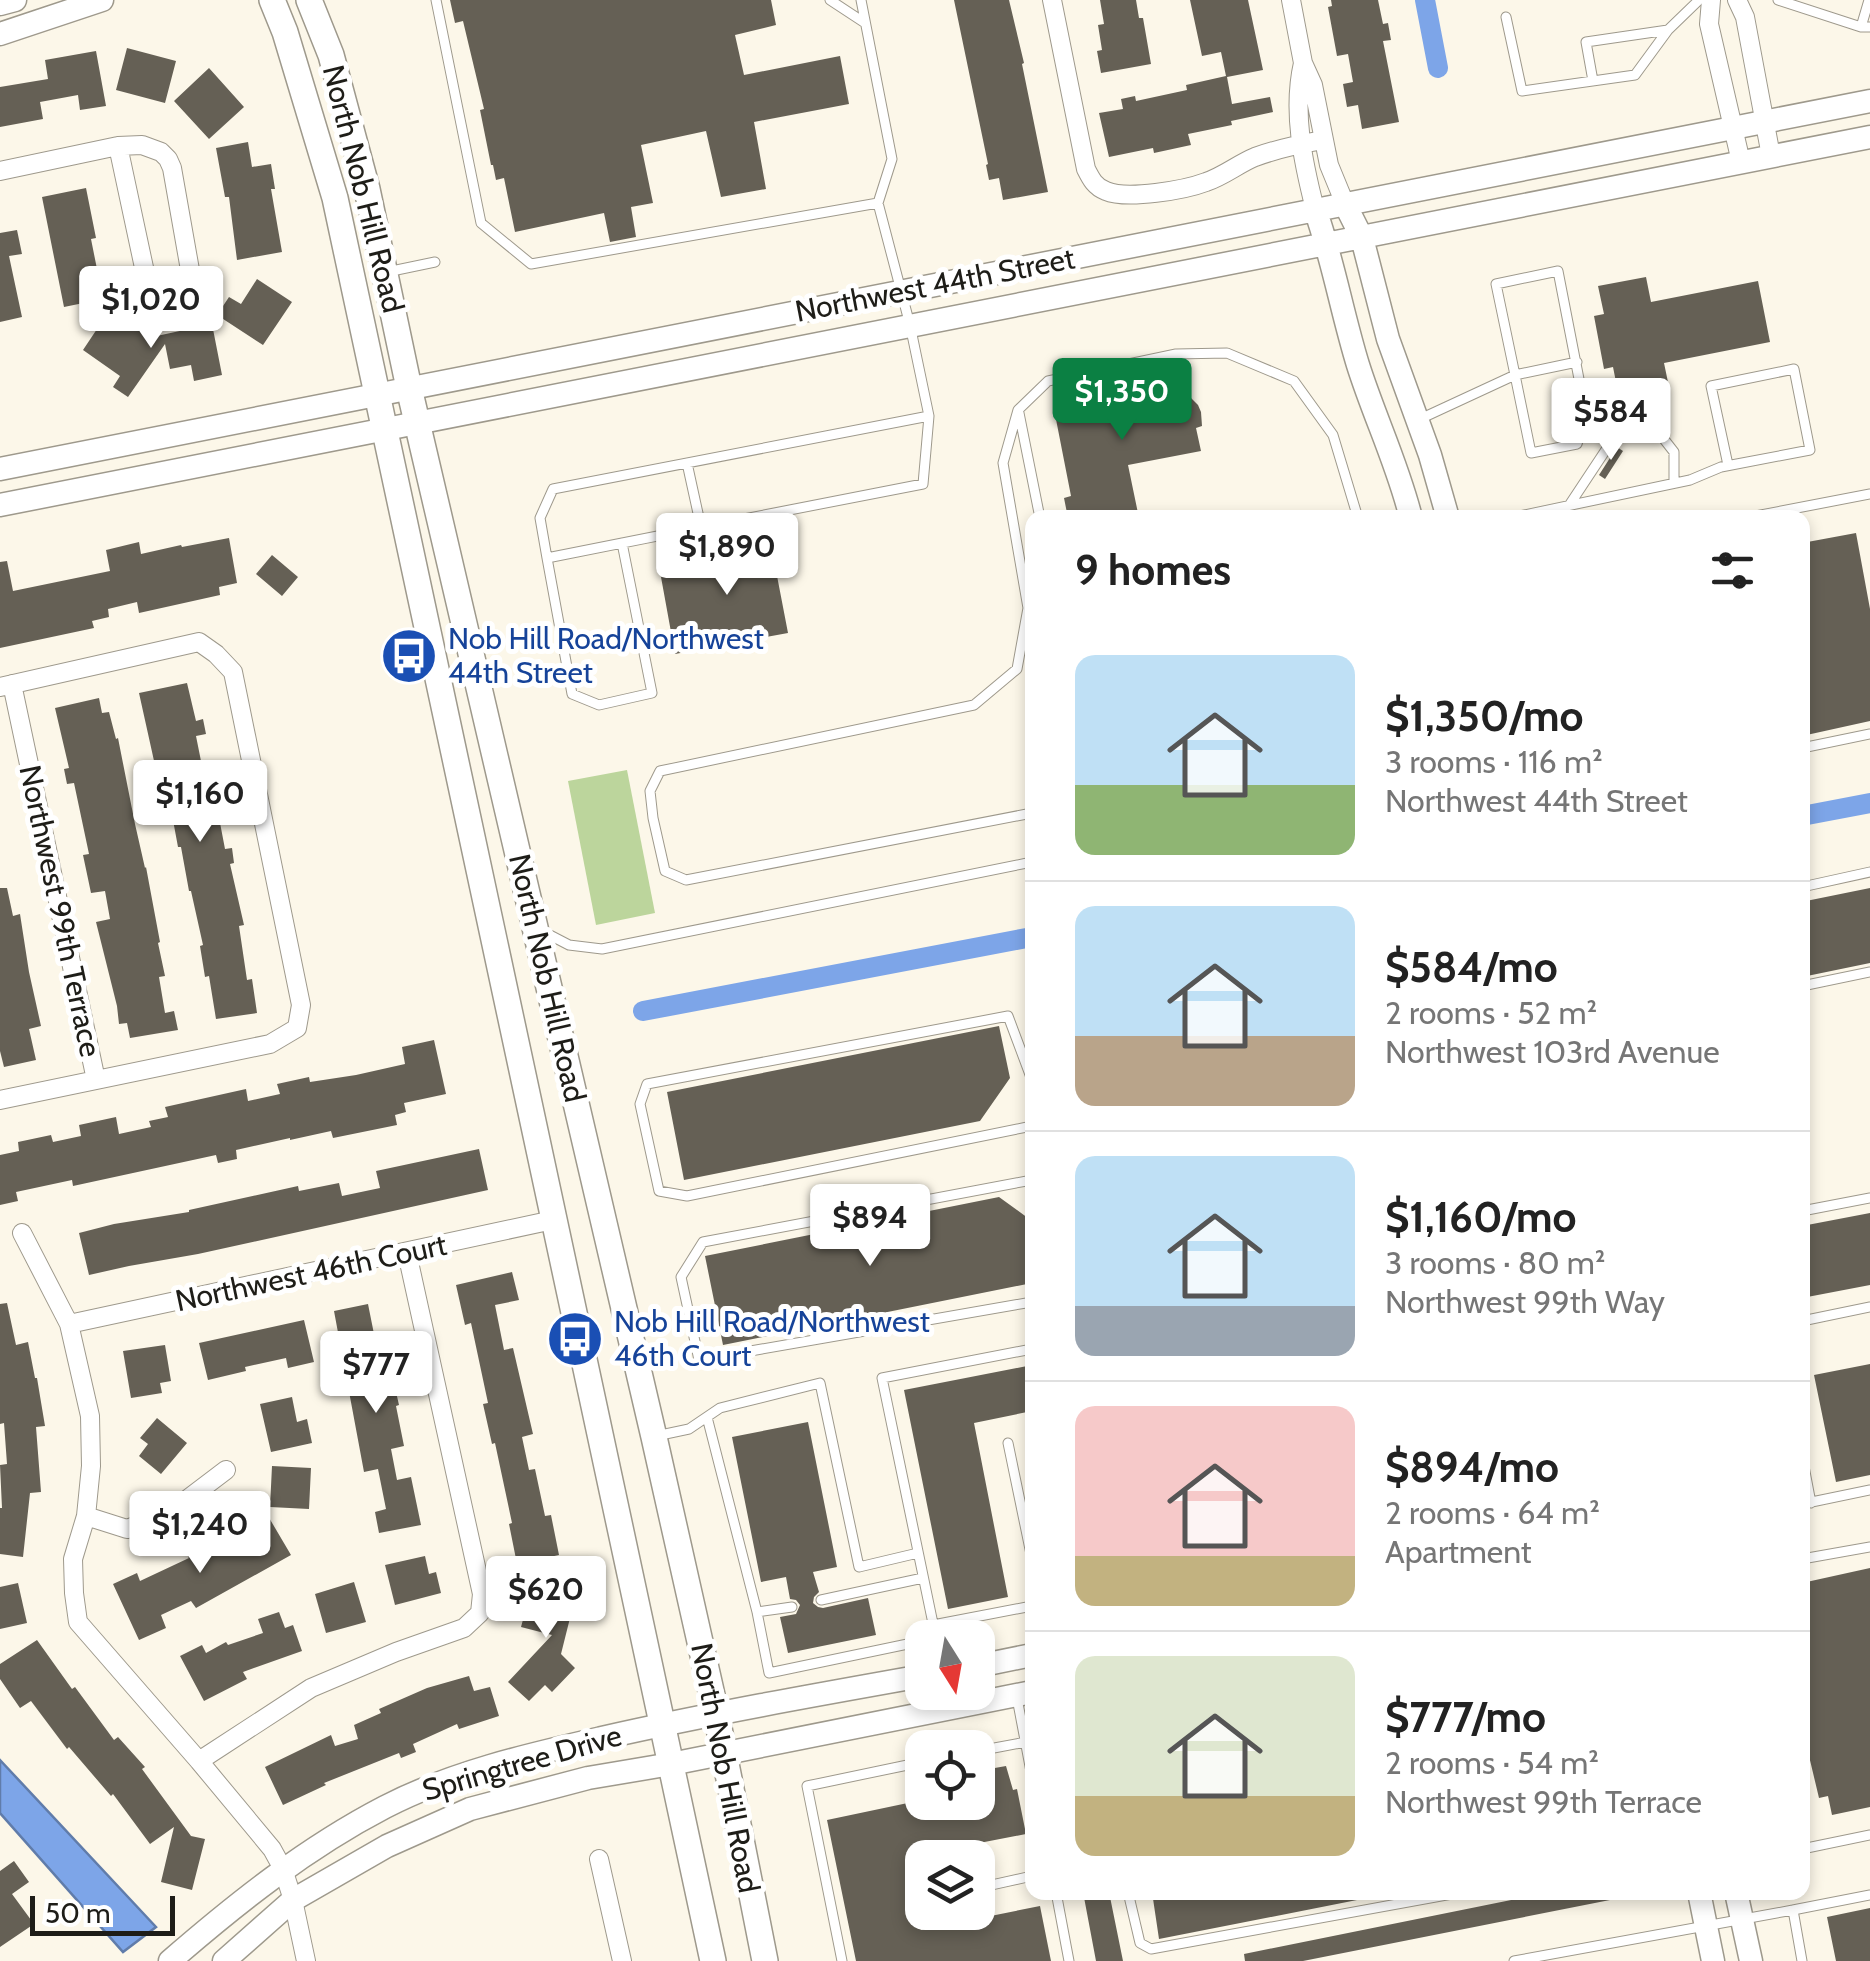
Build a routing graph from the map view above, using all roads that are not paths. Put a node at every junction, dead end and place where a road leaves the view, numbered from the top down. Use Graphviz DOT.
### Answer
graph roads {
  1 [pos="14,0"];
  2 [pos="102,0"];
  3 [pos="272,0"];
  4 [pos="310,0"];
  5 [pos="436,0"];
  6 [pos="830,0"];
  7 [pos="860,0"];
  8 [pos="1052,0"];
  9 [pos="1291,0"];
  10 [pos="1699,0"];
  11 [pos="1711,0"];
  12 [pos="1737,0"];
  13 [pos="1778,0"];
  14 [pos="1869,0"];
  15 [pos="0,4"];
  16 [pos="1506,17"];
  17 [pos="865,24"];
  18 [pos="1865,27"];
  19 [pos="1668,30"];
  20 [pos="0,34"];
  21 [pos="1749,39"];
  22 [pos="1714,45"];
  23 [pos="1303,63"];
  24 [pos="1592,81"];
  25 [pos="1870,101"];
  26 [pos="1765,122"];
  27 [pos="1733,128"];
  28 [pos="1870,137"];
  29 [pos="1324,140"];
  30 [pos="1302,144"];
  31 [pos="118,146"];
  32 [pos="1771,156"];
  33 [pos="1741,162"];
  34 [pos="0,170"];
  35 [pos="878,202"];
  36 [pos="1345,204"];
  37 [pos="1315,209"];
  38 [pos="1362,238"];
  39 [pos="1328,244"];
  40 [pos="435,262"];
  41 [pos="385,272"];
  42 [pos="901,293"];
  43 [pos="910,325"];
  44 [pos="1577,362"];
  45 [pos="1515,375"];
  46 [pos="410,388"];
  47 [pos="377,395"];
  48 [pos="1018,410"];
  49 [pos="929,416"];
  50 [pos="1418,420"];
  51 [pos="418,422"];
  52 [pos="384,428"];
  53 [pos="688,464"];
  54 [pos="1728,465"];
  55 [pos="0,469"];
  56 [pos="1674,484"];
  57 [pos="1870,494"];
  58 [pos="0,504"];
  59 [pos="1570,505"];
  60 [pos="1038,510"];
  61 [pos="1356,510"];
  62 [pos="1408,510"];
  63 [pos="1446,510"];
  64 [pos="1547,510"];
  65 [pos="1787,510"];
  66 [pos="700,528"];
  67 [pos="622,543"];
  68 [pos="547,558"];
  69 [pos="1025,591"];
  70 [pos="1025,623"];
  71 [pos="6,685"];
  72 [pos="1870,734"];
  73 [pos="1810,746"];
  74 [pos="1025,814"];
  75 [pos="1025,863"];
  76 [pos="1870,872"];
  77 [pos="1810,885"];
  78 [pos="536,928"];
  79 [pos="1870,972"];
  80 [pos="1810,984"];
  81 [pos="1025,1061"];
  82 [pos="96,1080"];
  83 [pos="0,1100"];
  84 [pos="1025,1127"];
  85 [pos="1025,1181"];
  86 [pos="1870,1198"];
  87 [pos="1810,1209"];
  88 [pos="553,1220"];
  89 [pos="22,1233"];
  90 [pos="407,1253"];
  91 [pos="1025,1303"];
  92 [pos="1870,1307"];
  93 [pos="1810,1319"];
  94 [pos="68,1324"];
  95 [pos="1025,1350"];
  96 [pos="707,1417"];
  97 [pos="654,1437"];
  98 [pos="1008,1443"];
  99 [pos="226,1470"];
  100 [pos="1870,1490"];
  101 [pos="1810,1503"];
  102 [pos="86,1516"];
  103 [pos="1025,1525"];
  104 [pos="1870,1547"];
  105 [pos="918,1553"];
  106 [pos="1810,1557"];
  107 [pos="924,1578"];
  108 [pos="821,1600"];
  109 [pos="792,1606"];
  110 [pos="1025,1607"];
  111 [pos="757,1612"];
  112 [pos="932,1620"];
  113 [pos="959,1620"];
  114 [pos="905,1645"];
  115 [pos="1025,1656"];
  116 [pos="995,1663"];
  117 [pos="905,1679"];
  118 [pos="1024,1694"];
  119 [pos="995,1696"];
  120 [pos="921,1710"];
  121 [pos="716,1713"];
  122 [pos="664,1724"];
  123 [pos="1025,1742"];
  124 [pos="995,1748"];
  125 [pos="723,1754"];
  126 [pos="200,1761"];
  127 [pos="671,1764"];
  128 [pos="905,1766"];
  129 [pos="1870,1835"];
  130 [pos="1810,1847"];
  131 [pos="599,1859"];
  132 [pos="283,1869"];
  133 [pos="1025,1878"];
  134 [pos="995,1884"];
  135 [pos="1870,1894"];
  136 [pos="293,1900"];
  137 [pos="1058,1900"];
  138 [pos="1130,1900"];
  139 [pos="1419,1900"];
  140 [pos="1701,1900"];
  141 [pos="1738,1900"];
  142 [pos="1793,1910"];
  143 [pos="1742,1919"];
  144 [pos="1706,1925"];
  145 [pos="170,1961"];
  146 [pos="224,1961"];
  147 [pos="306,1961"];
  148 [pos="622,1961"];
  149 [pos="713,1961"];
  150 [pos="764,1961"];
  151 [pos="842,1961"];
  152 [pos="1069,1961"];
  153 [pos="1514,1961"];
  154 [pos="1714,1961"];
  155 [pos="1751,1961"];
  156 [pos="1802,1961"];
  1 -- 15 [label="street"];
  2 -- 20 [label="street"];
  3 -- 47 [label="main road, North Nob Hill Road"];
  4 -- 41 [label="main road, North Nob Hill Road"];
  5 -- 35 [label="lane"];
  6 -- 17 [label="lane"];
  7 -- 17 [label="lane"];
  8 -- 30 [label="street"];
  9 -- 23 [label="street"];
  10 -- 19 [label="lane"];
  11 -- 22 [label="street"];
  12 -- 21 [label="street"];
  13 -- 18 [label="lane"];
  14 -- 18 [label="lane"];
  16 -- 24 [label="lane"];
  17 -- 35 [label="lane"];
  19 -- 24 [label="lane"];
  19 -- 24 [label="lane"];
  21 -- 22 [label="street"];
  21 -- 26 [label="street"];
  22 -- 27 [label="street"];
  23 -- 29 [label="street"];
  23 -- 30 [label="street"];
  25 -- 26 [label="street, Northwest 44th Street"];
  26 -- 27 [label="street, Northwest 44th Street"];
  26 -- 32 [label="street"];
  27 -- 33 [label="street"];
  27 -- 36 [label="street, Northwest 44th Street"];
  28 -- 32 [label="street, Northwest 44th Street"];
  29 -- 30 [label="street"];
  29 -- 36 [label="street"];
  30 -- 37 [label="street"];
  31 -- 31 [label="street"];
  31 -- 34 [label="street"];
  32 -- 33 [label="street, Northwest 44th Street"];
  33 -- 38 [label="street, Northwest 44th Street"];
  35 -- 42 [label="lane"];
  36 -- 37 [label="street, Northwest 44th Street"];
  36 -- 38 [label="street"];
  37 -- 39 [label="street"];
  37 -- 42 [label="street, Northwest 44th Street"];
  38 -- 39 [label="street, Northwest 44th Street"];
  38 -- 50 [label="street"];
  39 -- 43 [label="street, Northwest 44th Street"];
  39 -- 62 [label="street"];
  40 -- 41 [label="lane"];
  41 -- 46 [label="main road, North Nob Hill Road"];
  42 -- 43 [label="lane"];
  42 -- 46 [label="street, Northwest 44th Street"];
  43 -- 49 [label="lane"];
  43 -- 51 [label="street, Northwest 44th Street"];
  44 -- 45 [label="lane"];
  44 -- 45 [label="lane"];
  44 -- 45 [label="lane"];
  45 -- 50 [label="lane"];
  46 -- 47 [label="street, Northwest 44th Street"];
  46 -- 51 [label="main road, North Nob Hill Road"];
  47 -- 52 [label="main road, North Nob Hill Road"];
  47 -- 55 [label="street, Northwest 44th Street"];
  48 -- 60 [label="lane"];
  48 -- 61 [label="lane"];
  48 -- 69 [label="lane"];
  49 -- 53 [label="lane"];
  49 -- 66 [label="lane"];
  50 -- 63 [label="street"];
  51 -- 52 [label="street, Northwest 44th Street"];
  51 -- 78 [label="main road, North Nob Hill Road"];
  52 -- 58 [label="street, Northwest 44th Street"];
  52 -- 88 [label="main road, North Nob Hill Road"];
  53 -- 66 [label="lane"];
  53 -- 68 [label="lane"];
  54 -- 54 [label="lane"];
  54 -- 56 [label="lane"];
  56 -- 59 [label="lane"];
  56 -- 59 [label="lane"];
  57 -- 65 [label="lane"];
  59 -- 64 [label="lane"];
  66 -- 67 [label="lane"];
  67 -- 68 [label="lane"];
  67 -- 68 [label="lane"];
  70 -- 74 [label="lane"];
  71 -- 82 [label="street, Northwest 99th Terrace"];
  71 -- 82 [label="street"];
  72 -- 73 [label="lane"];
  75 -- 78 [label="lane"];
  76 -- 77 [label="lane"];
  78 -- 97 [label="main road, North Nob Hill Road"];
  79 -- 80 [label="lane"];
  81 -- 84 [label="lane"];
  82 -- 83 [label="street"];
  85 -- 91 [label="lane"];
  86 -- 87 [label="lane"];
  88 -- 90 [label="street, Northwest 46th Court"];
  88 -- 122 [label="main road, North Nob Hill Road"];
  89 -- 94 [label="street"];
  90 -- 94 [label="street, Northwest 46th Court"];
  90 -- 126 [label="street"];
  92 -- 93 [label="lane"];
  94 -- 102 [label="street"];
  95 -- 105 [label="lane"];
  96 -- 97 [label="lane"];
  96 -- 105 [label="lane"];
  96 -- 111 [label="lane"];
  97 -- 121 [label="main road, North Nob Hill Road"];
  98 -- 103 [label="lane"];
  99 -- 102 [label="street"];
  100 -- 101 [label="lane"];
  102 -- 126 [label="street"];
  104 -- 106 [label="lane"];
  105 -- 107 [label="lane"];
  107 -- 108 [label="lane"];
  107 -- 112 [label="lane"];
  109 -- 111 [label="lane"];
  110 -- 113 [label="lane"];
  111 -- 114 [label="lane"];
  115 -- 116 [label="street"];
  117 -- 121 [label="street, Springtree Drive"];
  118 -- 119 [label="street"];
  120 -- 125 [label="street"];
  121 -- 122 [label="street, Springtree Drive"];
  121 -- 125 [label="main road, North Nob Hill Road"];
  122 -- 127 [label="main road, North Nob Hill Road"];
  122 -- 132 [label="street, Springtree Drive"];
  123 -- 124 [label="lane"];
  125 -- 127 [label="street"];
  125 -- 150 [label="main road, North Nob Hill Road"];
  126 -- 132 [label="street"];
  127 -- 136 [label="street"];
  127 -- 149 [label="main road, North Nob Hill Road"];
  128 -- 151 [label="lane"];
  129 -- 130 [label="lane"];
  131 -- 148 [label="street"];
  132 -- 136 [label="street"];
  132 -- 145 [label="street, Springtree Drive"];
  133 -- 134 [label="lane"];
  135 -- 142 [label="lane"];
  136 -- 146 [label="street"];
  136 -- 147 [label="street"];
  137 -- 152 [label="lane"];
  138 -- 139 [label="lane"];
  140 -- 144 [label="street"];
  141 -- 143 [label="street"];
  142 -- 143 [label="lane"];
  142 -- 156 [label="lane"];
  143 -- 144 [label="lane"];
  143 -- 155 [label="street"];
  144 -- 153 [label="lane"];
  144 -- 154 [label="street"];
}
